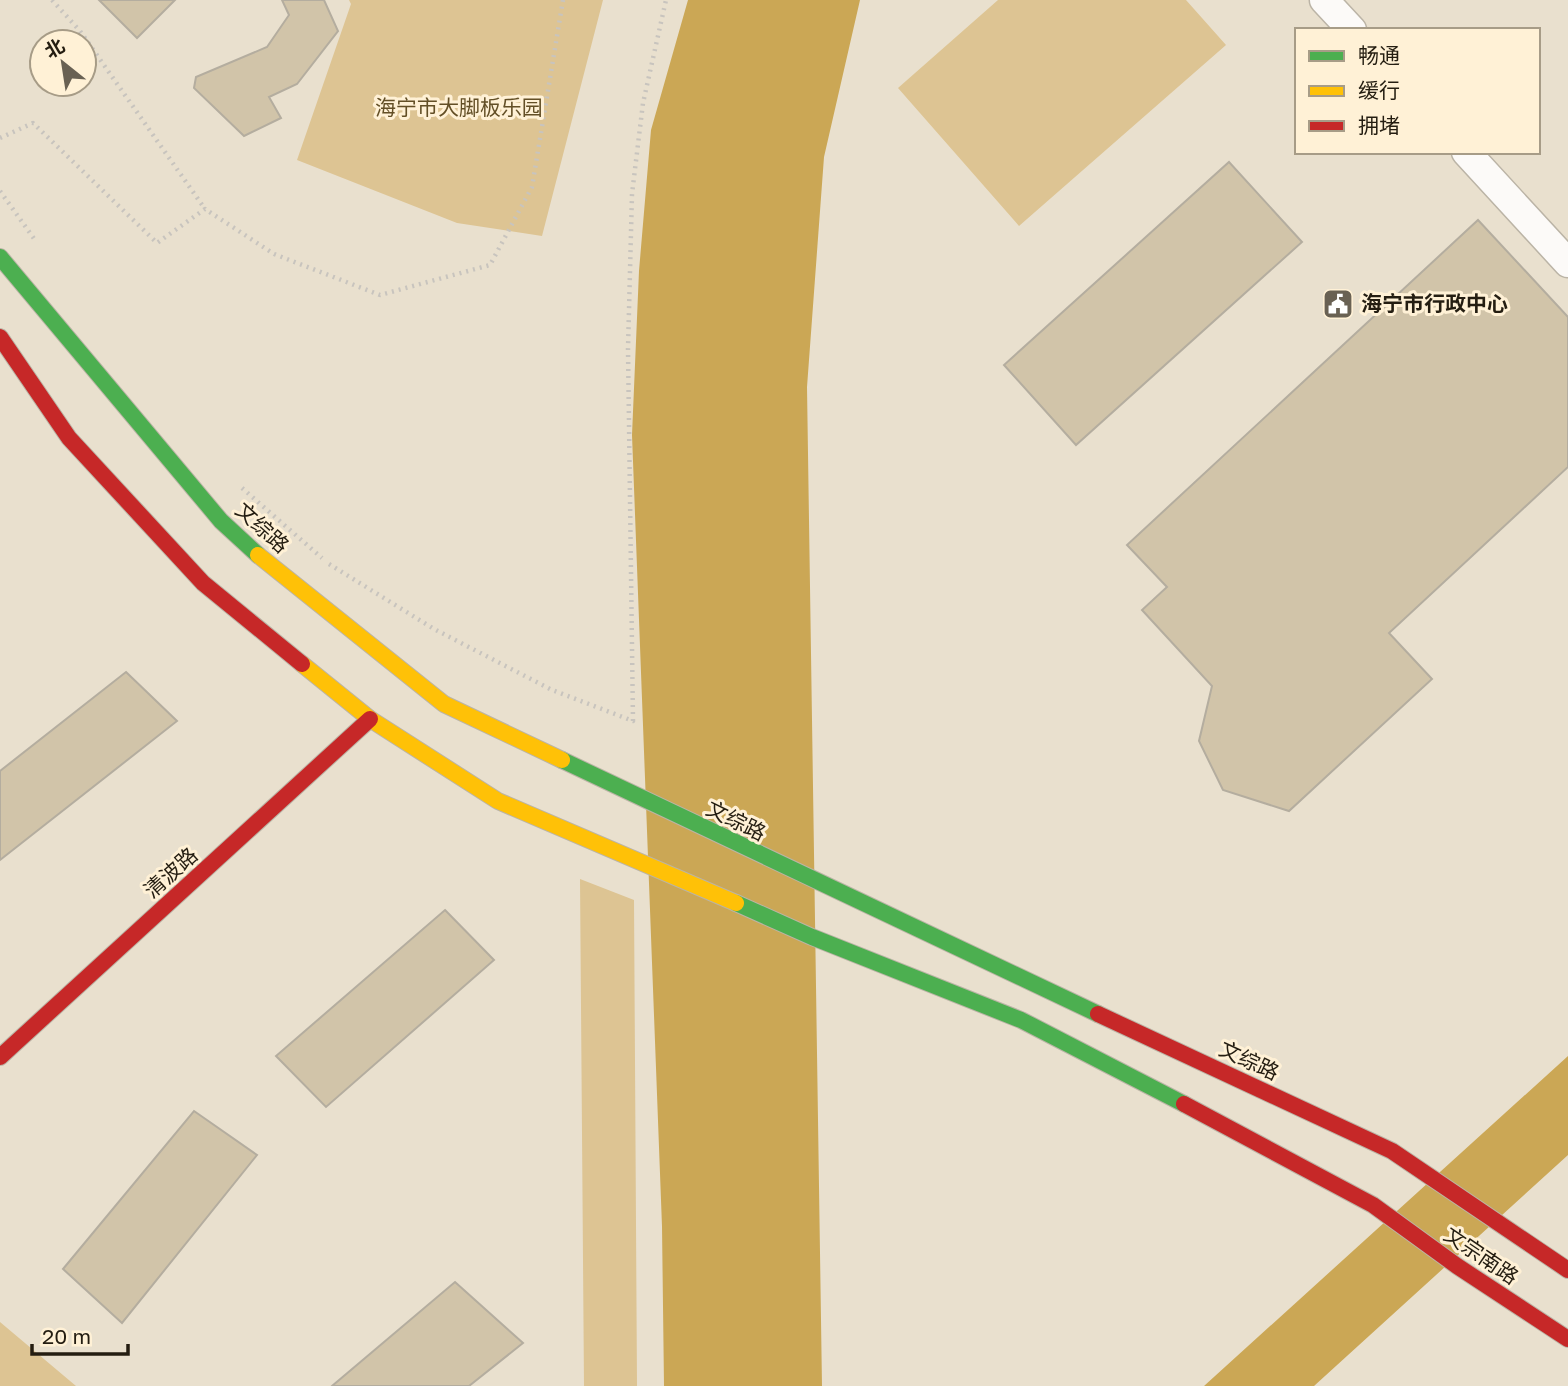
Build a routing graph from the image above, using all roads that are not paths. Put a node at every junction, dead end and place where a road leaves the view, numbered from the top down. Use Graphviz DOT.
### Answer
graph roads {
  1 [pos="1324,0"];
  2 [pos="1350,28"];
  3 [pos="1468,154"];
  4 [pos="0,257"];
  5 [pos="1568,262"];
  6 [pos="0,337"];
  7 [pos="370,719"];
  8 [pos="0,1057"];
  9 [pos="1568,1270"];
  10 [pos="1568,1339"];
  1 -- 2 [label="street"];
  3 -- 5 [label="street"];
  4 -- 9 [label="main road, 文综路"];
  6 -- 7 [label="main road, 文宗南路"];
  7 -- 8 [label="main road, 清波路"];
  7 -- 10 [label="main road, 文宗南路"];
}
